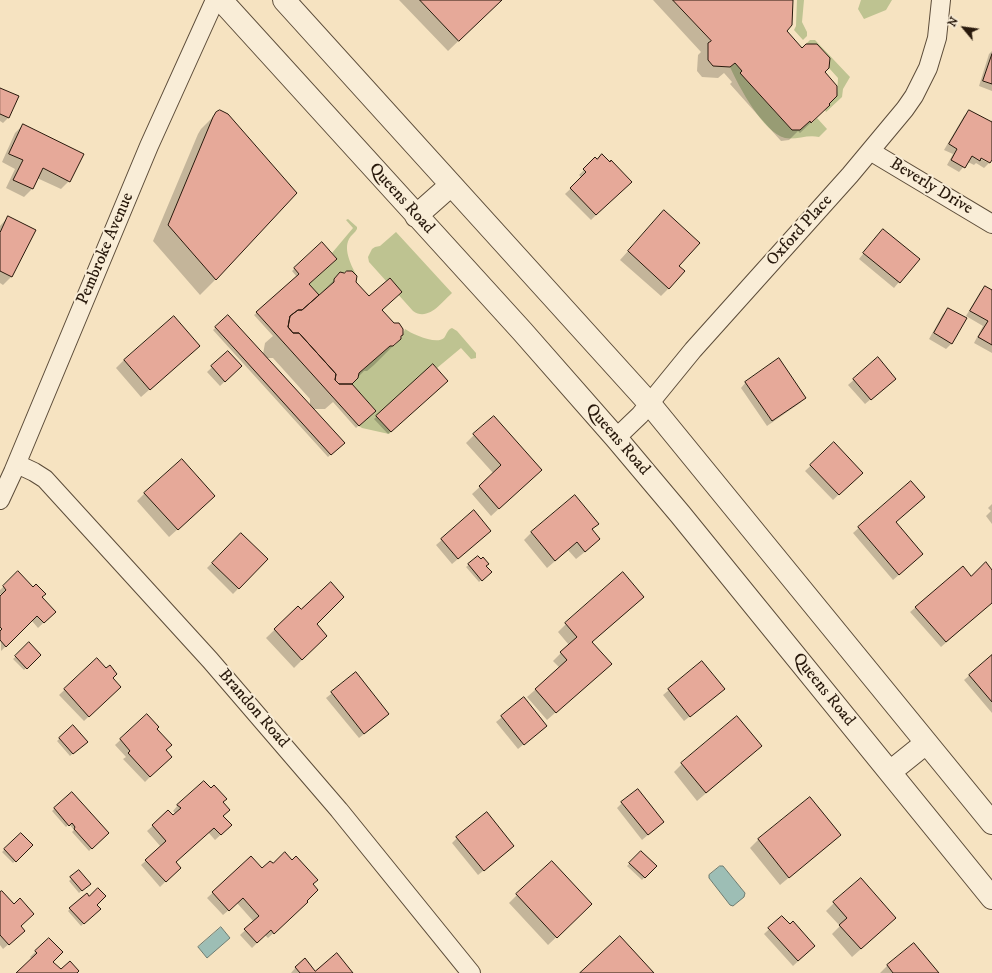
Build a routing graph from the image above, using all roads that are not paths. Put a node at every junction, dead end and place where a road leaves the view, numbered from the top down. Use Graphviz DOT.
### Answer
graph roads {
  1 [pos="214,0"];
  2 [pos="221,0"];
  3 [pos="284,0"];
  4 [pos="940,0"];
  5 [pos="870,151"];
  6 [pos="452,185"];
  7 [pos="416,216"];
  8 [pos="992,224"];
  9 [pos="649,403"];
  10 [pos="616,438"];
  11 [pos="16,464"];
  12 [pos="0,500"];
  13 [pos="926,743"];
  14 [pos="890,772"];
  15 [pos="992,823"];
  16 [pos="992,898"];
  17 [pos="471,973"];
  1 -- 11 [label="street, Pembroke Avenue"];
  2 -- 7 [label="street, Queens Road"];
  3 -- 6 [label="street"];
  4 -- 5 [label="street, Oxford Place"];
  5 -- 8 [label="street, Beverly Drive"];
  5 -- 9 [label="street, Oxford Place"];
  6 -- 7 [label="street"];
  6 -- 9 [label="street"];
  7 -- 10 [label="street, Queens Road"];
  9 -- 10 [label="street, Oxford Place"];
  9 -- 13 [label="street"];
  10 -- 14 [label="street, Queens Road"];
  11 -- 12 [label="street, Pembroke Avenue"];
  11 -- 17 [label="street, Brandon Road"];
  13 -- 14 [label="street"];
  13 -- 15 [label="street"];
  14 -- 16 [label="street, Queens Road"];
}
